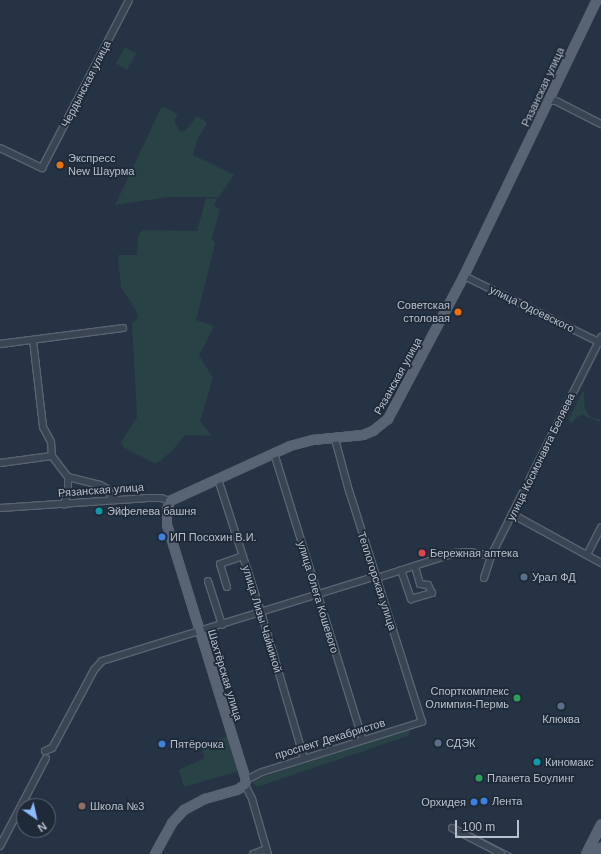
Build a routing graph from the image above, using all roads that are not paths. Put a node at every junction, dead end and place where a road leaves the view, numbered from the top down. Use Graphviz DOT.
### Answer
graph roads {
  1 [pos="129,0"];
  2 [pos="597,0"];
  3 [pos="549,101"];
  4 [pos="601,124"];
  5 [pos="0,148"];
  6 [pos="464,276"];
  7 [pos="123,328"];
  8 [pos="33,340"];
  9 [pos="600,340"];
  10 [pos="0,344"];
  11 [pos="335,439"];
  12 [pos="274,453"];
  13 [pos="52,456"];
  14 [pos="0,463"];
  15 [pos="68,477"];
  16 [pos="218,479"];
  17 [pos="113,500"];
  18 [pos="170,501"];
  19 [pos="64,504"];
  20 [pos="0,508"];
  21 [pos="512,514"];
  22 [pos="601,527"];
  23 [pos="587,555"];
  24 [pos="243,556"];
  25 [pos="492,556"];
  26 [pos="601,563"];
  27 [pos="415,566"];
  28 [pos="401,570"];
  29 [pos="377,577"];
  30 [pos="484,578"];
  31 [pos="208,581"];
  32 [pos="228,586"];
  33 [pos="318,594"];
  34 [pos="261,612"];
  35 [pos="222,625"];
  36 [pos="200,632"];
  37 [pos="422,722"];
  38 [pos="363,740"];
  39 [pos="304,758"];
  40 [pos="245,783"];
  41 [pos="601,825"];
  42 [pos="452,828"];
  43 [pos="0,846"];
  44 [pos="601,848"];
  45 [pos="267,852"];
  46 [pos="156,854"];
  47 [pos="254,854"];
  48 [pos="502,854"];
  49 [pos="586,854"];
  50 [pos="598,854"];
  1 -- 5 [label="street, Чердынская улица"];
  2 -- 3 [label="main road, Рязанская улица"];
  3 -- 4 [label="street"];
  3 -- 6 [label="main road, Рязанская улица"];
  6 -- 9 [label="street, улица Одоевского"];
  6 -- 11 [label="main road, Рязанская улица"];
  7 -- 8 [label="street"];
  8 -- 10 [label="street"];
  8 -- 13 [label="street"];
  9 -- 21 [label="street, улица Космонавта Беляева"];
  11 -- 12 [label="main road, Рязанская улица"];
  11 -- 29 [label="street, Теплогорская улица"];
  12 -- 16 [label="main road, Рязанская улица"];
  12 -- 33 [label="street, улица Олега Кошевого"];
  13 -- 14 [label="street"];
  13 -- 15 [label="street"];
  15 -- 17 [label="street"];
  15 -- 19 [label="street"];
  16 -- 18 [label="main road, Рязанская улица"];
  16 -- 24 [label="street, улица Лизы Чайкиной"];
  17 -- 18 [label="street, Рязанская улица"];
  17 -- 19 [label="street, Рязанская улица"];
  18 -- 36 [label="main road, Шахтёрская улица"];
  19 -- 20 [label="street, Рязанская улица"];
  21 -- 23 [label="street"];
  21 -- 25 [label="street, улица Космонавта Беляева"];
  22 -- 23 [label="street"];
  23 -- 26 [label="street"];
  24 -- 32 [label="street"];
  24 -- 34 [label="street, улица Лизы Чайкиной"];
  25 -- 27 [label="street"];
  25 -- 30 [label="street, улица Космонавта Беляева"];
  27 -- 28 [label="street"];
  27 -- 28 [label="street"];
  28 -- 29 [label="street"];
  29 -- 33 [label="street"];
  29 -- 37 [label="street, Теплогорская улица"];
  31 -- 35 [label="street"];
  33 -- 34 [label="street"];
  33 -- 38 [label="street, улица Олега Кошевого"];
  34 -- 35 [label="street"];
  34 -- 39 [label="street, улица Лизы Чайкиной"];
  35 -- 36 [label="street"];
  36 -- 40 [label="main road, Шахтёрская улица"];
  36 -- 43 [label="street"];
  37 -- 38 [label="street, проспект Декабристов"];
  38 -- 39 [label="street, проспект Декабристов"];
  39 -- 40 [label="street, проспект Декабристов"];
  40 -- 45 [label="street, Шахтёрская улица"];
  40 -- 46 [label="main road, проспект Декабристов"];
  41 -- 49 [label="main road"];
  42 -- 48 [label="street"];
  44 -- 50 [label="main road"];
  45 -- 47 [label="street"];
}
